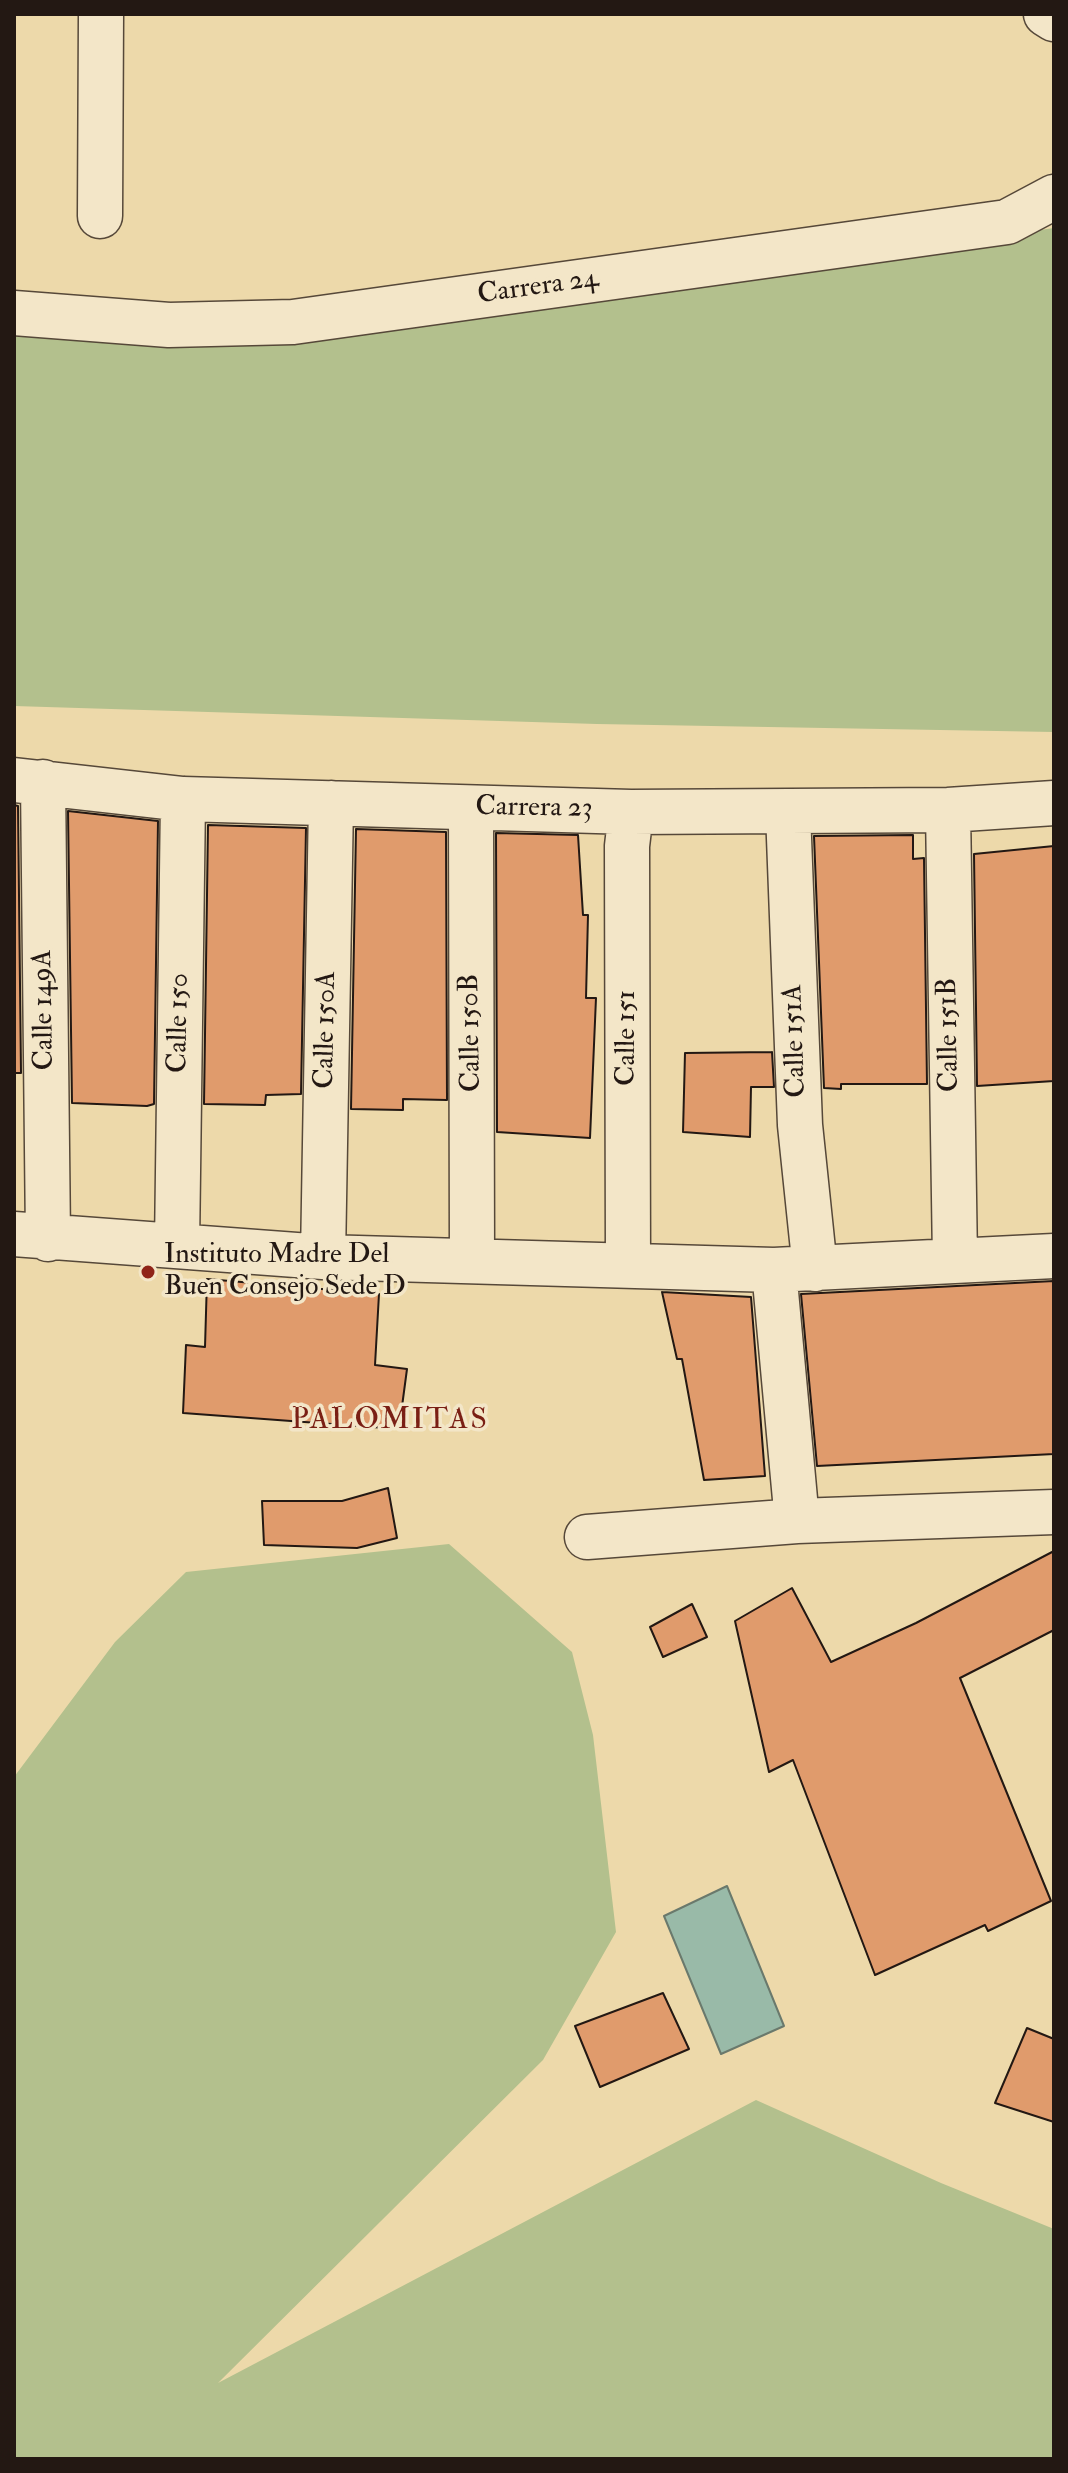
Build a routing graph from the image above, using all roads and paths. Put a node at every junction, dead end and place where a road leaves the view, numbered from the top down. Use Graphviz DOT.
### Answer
graph roads {
  1 [pos="101,14"];
  2 [pos="1046,14"];
  3 [pos="1054,19"];
  4 [pos="1054,197"];
  5 [pos="100,216"];
  6 [pos="14,313"];
  7 [pos="28,781"];
  8 [pos="183,799"];
  9 [pos="331,803"];
  10 [pos="1054,803"];
  11 [pos="471,808"];
  12 [pos="948,810"];
  13 [pos="631,812"];
  14 [pos="788,812"];
  15 [pos="31,1236"];
  16 [pos="177,1246"];
  17 [pos="1054,1256"];
  18 [pos="323,1257"];
  19 [pos="472,1259"];
  20 [pos="955,1261"];
  21 [pos="628,1264"];
  22 [pos="795,1269"];
  23 [pos="1054,1512"];
  24 [pos="797,1521"];
  25 [pos="587,1537"];
  1 -- 5 [label="street"];
  2 -- 3 [label="street"];
  4 -- 6 [label="street, Carrera 24"];
  7 -- 8 [label="street, Carrera 23"];
  7 -- 15 [label="street, Calle 149A"];
  8 -- 9 [label="street, Carrera 23"];
  8 -- 16 [label="street, Calle 150"];
  9 -- 11 [label="street, Carrera 23"];
  9 -- 18 [label="street, Calle 150A"];
  10 -- 12 [label="street, Carrera 23"];
  11 -- 13 [label="street, Carrera 23"];
  11 -- 19 [label="street, Calle 150B"];
  12 -- 14 [label="street, Carrera 23"];
  12 -- 20 [label="street, Calle 151B"];
  13 -- 14 [label="street, Carrera 23"];
  13 -- 21 [label="street, Calle 151"];
  14 -- 22 [label="street, Calle 151A"];
  15 -- 16 [label="street"];
  16 -- 18 [label="street"];
  17 -- 20 [label="street"];
  18 -- 19 [label="street"];
  19 -- 21 [label="street"];
  20 -- 22 [label="street"];
  21 -- 22 [label="street"];
  22 -- 24 [label="street, Calle 151A"];
  23 -- 24 [label="street"];
  24 -- 25 [label="street"];
}
